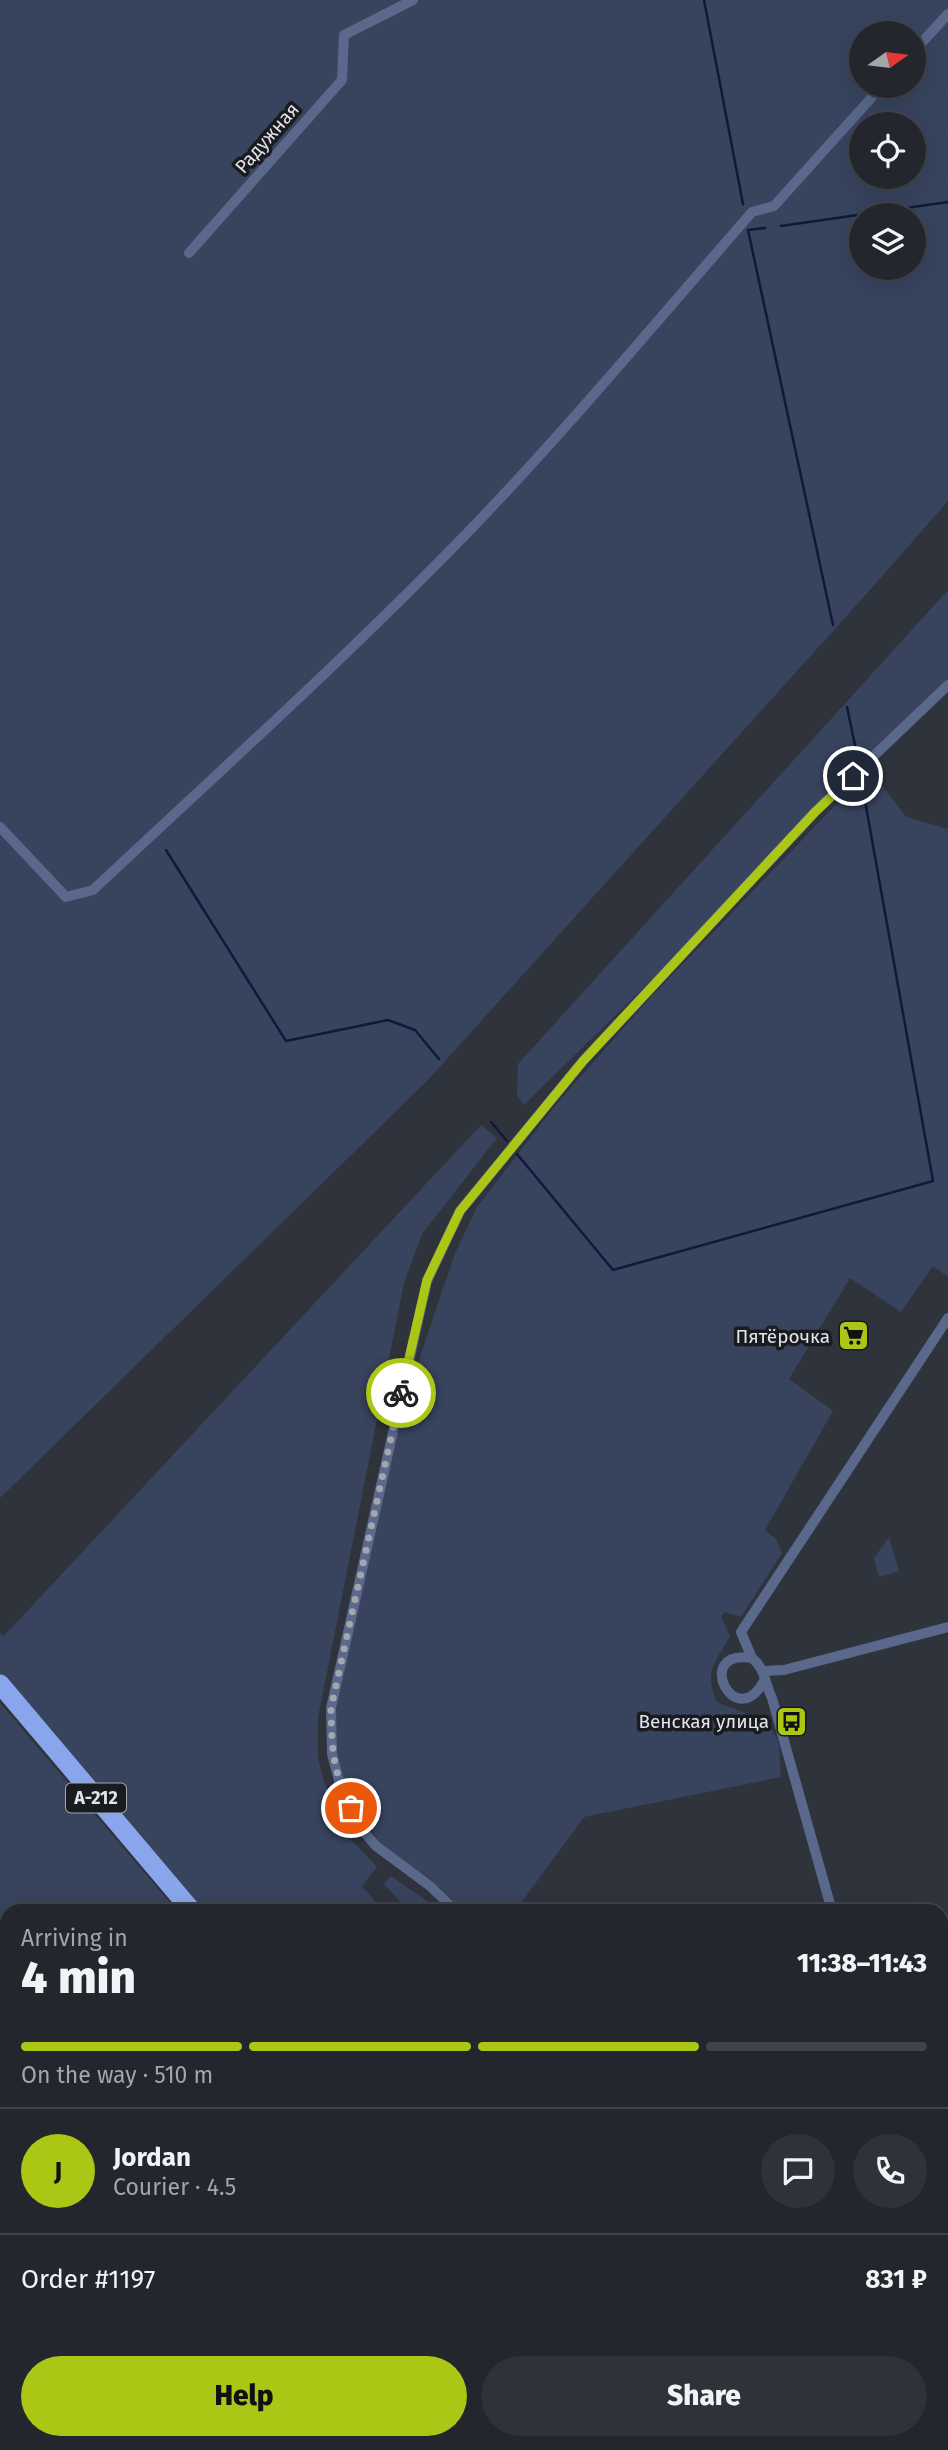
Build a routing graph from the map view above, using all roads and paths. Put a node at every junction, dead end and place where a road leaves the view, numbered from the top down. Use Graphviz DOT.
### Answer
graph roads {
  1 [pos="413,0"];
  2 [pos="948,14"];
  3 [pos="926,38"];
  4 [pos="871,98"];
  5 [pos="189,253"];
  6 [pos="948,685"];
  7 [pos="0,827"];
  8 [pos="948,1318"];
  9 [pos="948,1627"];
  10 [pos="752,1658"];
  11 [pos="763,1676"];
  12 [pos="0,1684"];
  13 [pos="186,1904"];
  14 [pos="449,1904"];
  15 [pos="830,1904"];
  1 -- 5 [label="street, Радужная"];
  2 -- 3 [label="street"];
  4 -- 7 [label="street"];
  6 -- 14 [label="street"];
  8 -- 10 [label="street"];
  9 -- 11 [label="street"];
  10 -- 11 [label="street"];
  10 -- 11 [label="street"];
  11 -- 15 [label="street"];
  12 -- 13 [label="highway, А-212"];
}
